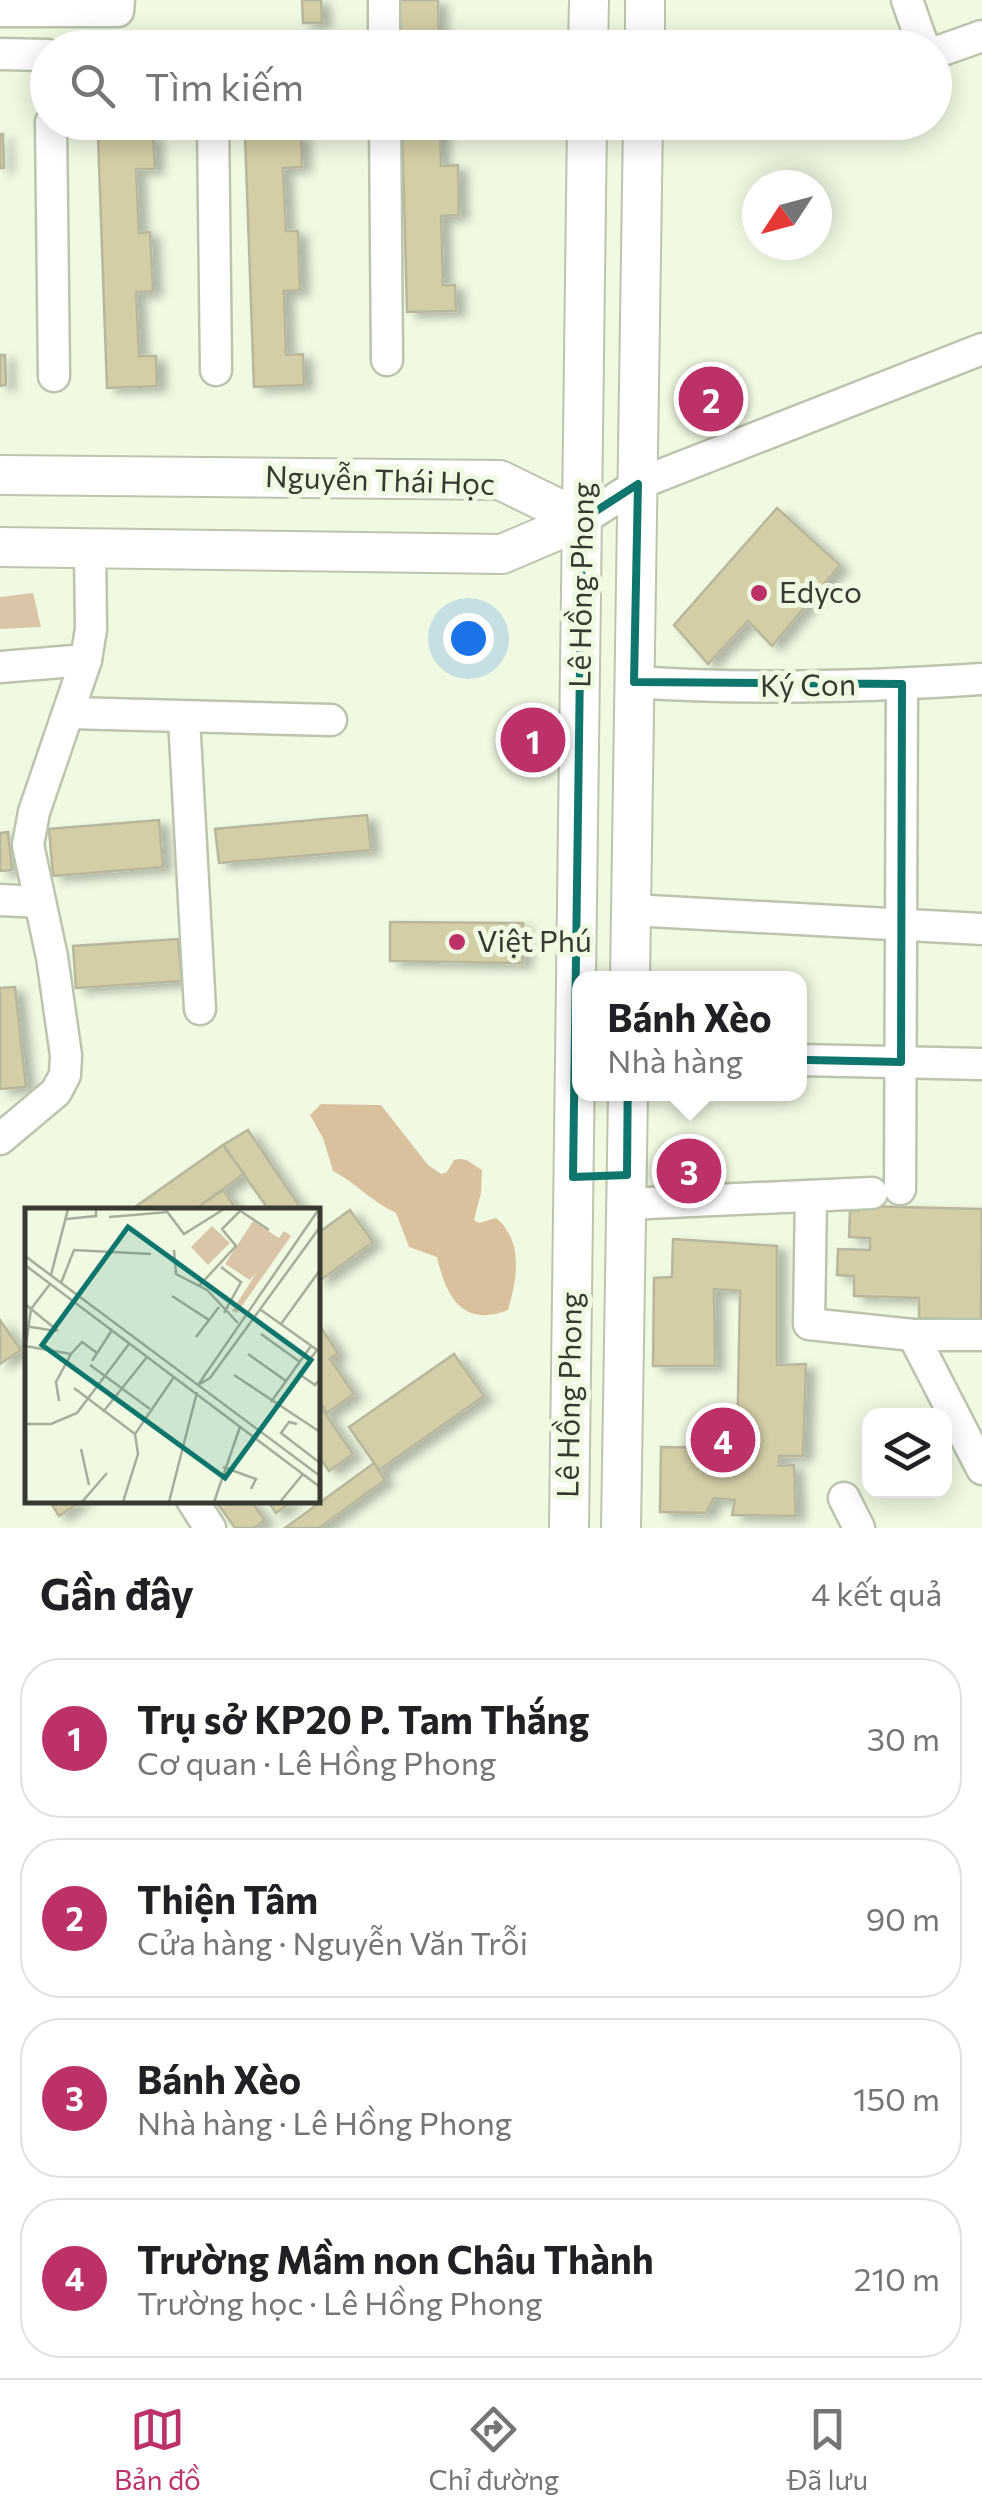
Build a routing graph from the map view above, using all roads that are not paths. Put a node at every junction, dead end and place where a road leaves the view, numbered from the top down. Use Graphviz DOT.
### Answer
graph roads {
  1 [pos="118,0"];
  2 [pos="384,0"];
  3 [pos="589,0"];
  4 [pos="645,0"];
  5 [pos="907,0"];
  6 [pos="0,11"];
  7 [pos="384,30"];
  8 [pos="588,30"];
  9 [pos="644,30"];
  10 [pos="918,30"];
  11 [pos="982,36"];
  12 [pos="952,47"];
  13 [pos="0,54"];
  14 [pos="30,55"];
  15 [pos="52,140"];
  16 [pos="213,140"];
  17 [pos="385,140"];
  18 [pos="588,140"];
  19 [pos="643,140"];
  20 [pos="982,349"];
  21 [pos="387,360"];
  22 [pos="216,370"];
  23 [pos="54,376"];
  24 [pos="0,475"];
  25 [pos="638,484"];
  26 [pos="582,520"];
  27 [pos="90,546"];
  28 [pos="0,548"];
  29 [pos="582,602"];
  30 [pos="636,603"];
  31 [pos="86,660"];
  32 [pos="0,667"];
  33 [pos="982,679"];
  34 [pos="634,682"];
  35 [pos="902,684"];
  36 [pos="70,713"];
  37 [pos="184,718"];
  38 [pos="330,720"];
  39 [pos="0,900"];
  40 [pos="40,902"];
  41 [pos="631,910"];
  42 [pos="901,926"];
  43 [pos="982,929"];
  44 [pos="576,971"];
  45 [pos="630,971"];
  46 [pos="200,1010"];
  47 [pos="807,1060"];
  48 [pos="901,1062"];
  49 [pos="982,1064"];
  50 [pos="574,1101"];
  51 [pos="628,1101"];
  52 [pos="0,1139"];
  53 [pos="573,1177"];
  54 [pos="626,1189"];
  55 [pos="811,1196"];
  56 [pos="913,1334"];
  57 [pos="982,1335"];
  58 [pos="982,1469"];
  59 [pos="194,1503"];
  60 [pos="843,1513"];
  61 [pos="210,1528"];
  62 [pos="569,1528"];
  63 [pos="621,1528"];
  64 [pos="860,1528"];
  1 -- 6 [label="street"];
  2 -- 7 [label="street"];
  3 -- 8 [label="main road"];
  4 -- 9 [label="main road"];
  5 -- 10 [label="street"];
  11 -- 12 [label="street"];
  13 -- 14 [label="street"];
  15 -- 23 [label="street"];
  16 -- 22 [label="street"];
  17 -- 21 [label="street"];
  18 -- 26 [label="main road, Lê Hồng Phong"];
  19 -- 25 [label="main road, Lê Hồng Phong"];
  20 -- 25 [label="street"];
  24 -- 26 [label="main road, Nguyễn Thái Học"];
  25 -- 26 [label="street"];
  25 -- 30 [label="main road, Lê Hồng Phong"];
  26 -- 27 [label="main road"];
  26 -- 29 [label="main road, Lê Hồng Phong"];
  27 -- 28 [label="main road"];
  27 -- 31 [label="street"];
  29 -- 30 [label="main road"];
  29 -- 44 [label="main road, Lê Hồng Phong"];
  30 -- 34 [label="main road, Lê Hồng Phong"];
  31 -- 32 [label="street"];
  31 -- 36 [label="street"];
  33 -- 35 [label="street, Ký Con"];
  34 -- 35 [label="street, Ký Con"];
  34 -- 41 [label="main road, Lê Hồng Phong"];
  35 -- 42 [label="street"];
  36 -- 37 [label="street"];
  36 -- 40 [label="street"];
  37 -- 38 [label="street"];
  37 -- 46 [label="street"];
  39 -- 40 [label="street"];
  40 -- 52 [label="street"];
  41 -- 42 [label="street"];
  41 -- 45 [label="main road, Lê Hồng Phong"];
  42 -- 43 [label="street"];
  42 -- 48 [label="street"];
  47 -- 48 [label="street"];
  48 -- 49 [label="street"];
  48 -- 55 [label="street"];
  50 -- 53 [label="main road, Lê Hồng Phong"];
  51 -- 54 [label="main road, Lê Hồng Phong"];
  53 -- 54 [label="main road"];
  53 -- 62 [label="main road, Lê Hồng Phong"];
  54 -- 55 [label="street"];
  54 -- 63 [label="main road, Lê Hồng Phong"];
  55 -- 56 [label="street"];
  56 -- 57 [label="street"];
  56 -- 58 [label="street"];
  59 -- 61 [label="street"];
  60 -- 64 [label="street"];
}
